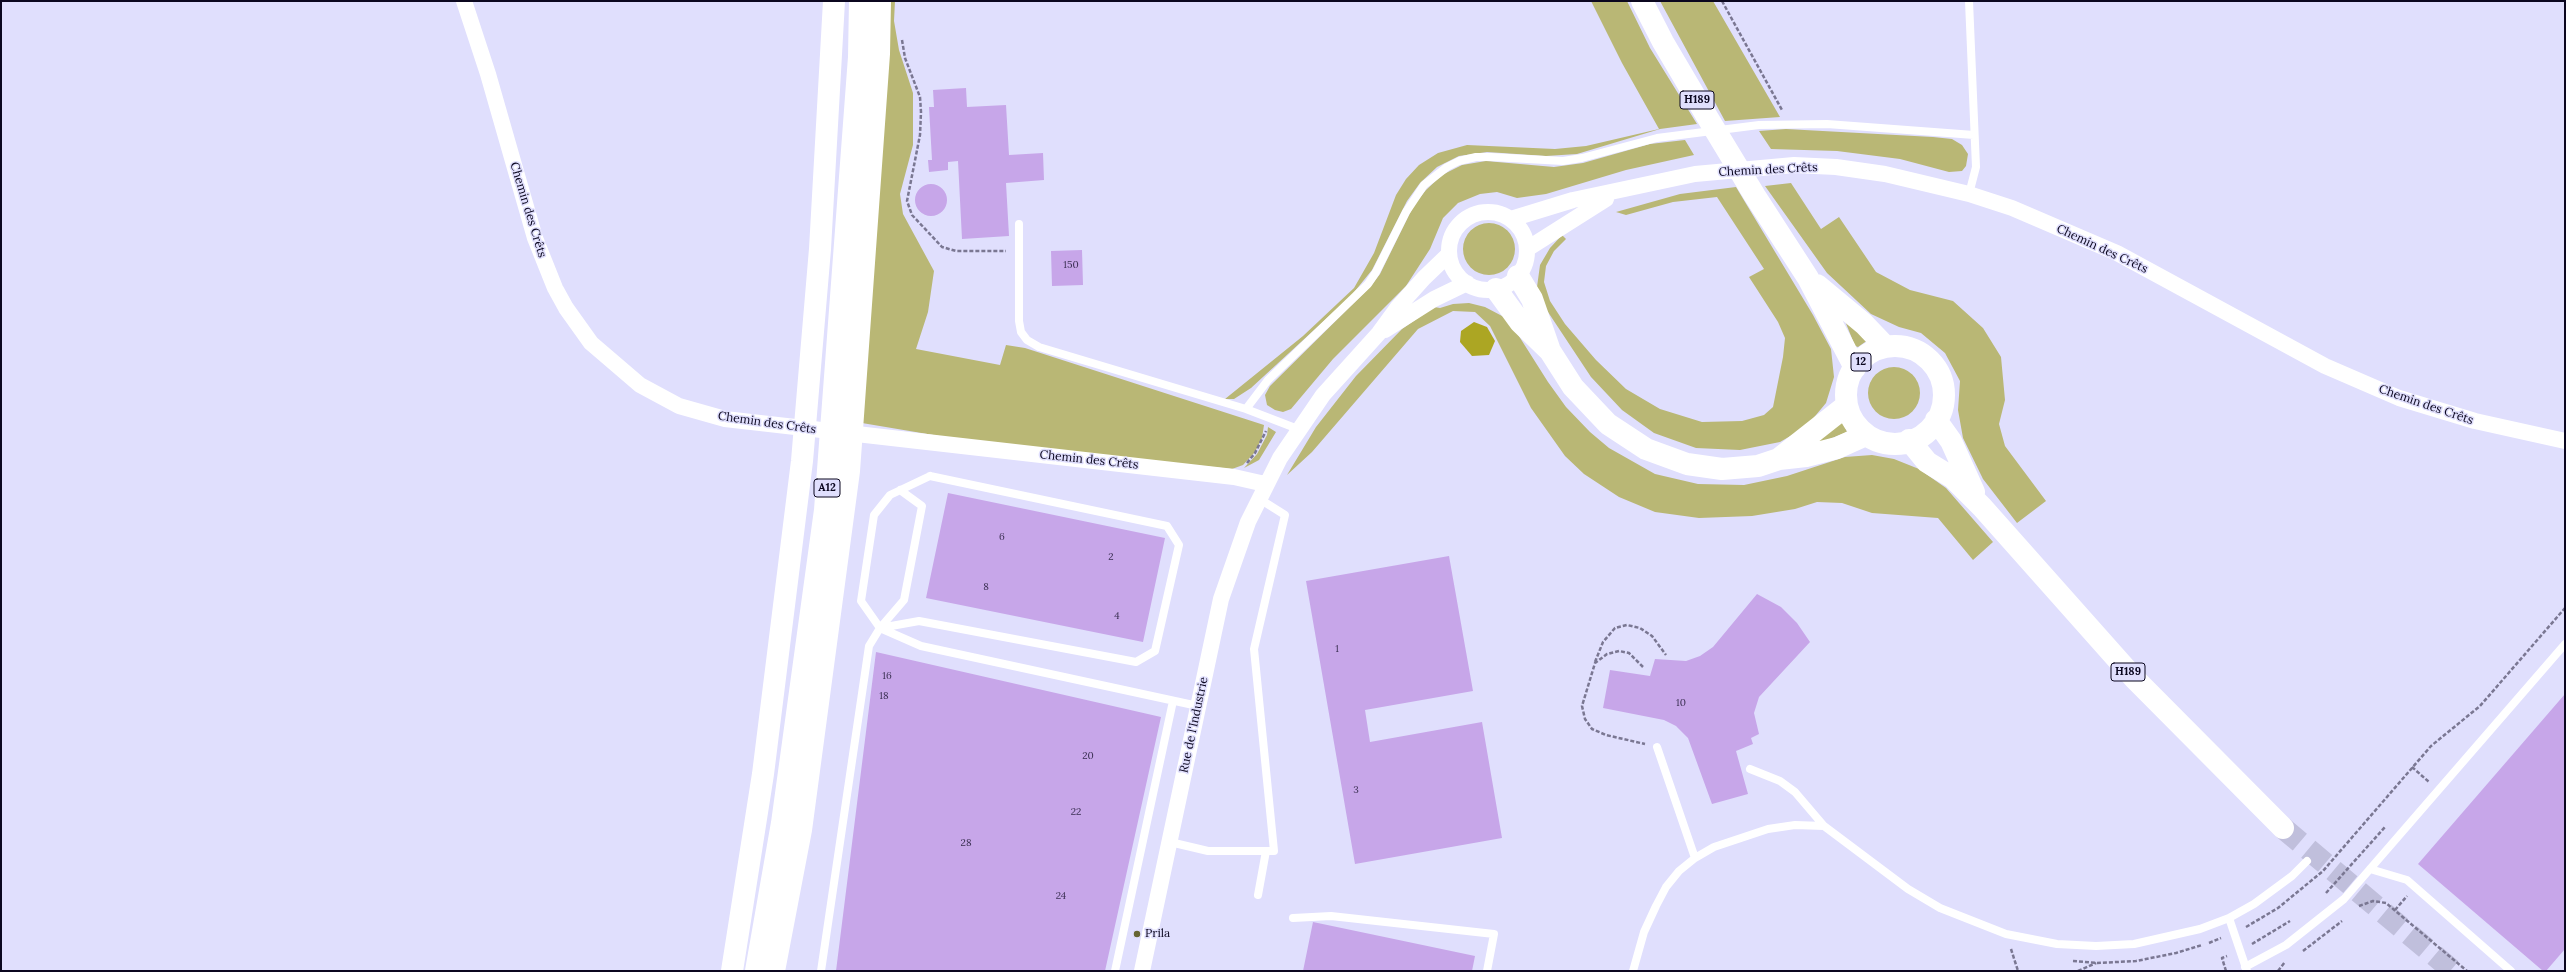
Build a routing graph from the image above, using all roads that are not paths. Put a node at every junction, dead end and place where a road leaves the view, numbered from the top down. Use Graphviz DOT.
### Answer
graph roads {
  1 [pos="464,1"];
  2 [pos="834,1"];
  3 [pos="860,1"];
  4 [pos="880,1"];
  5 [pos="1642,1"];
  6 [pos="1969,1"];
  7 [pos="1974,135"];
  8 [pos="1616,193"];
  9 [pos="1969,194"];
  10 [pos="1511,219"];
  11 [pos="1019,224"];
  12 [pos="1527,249"];
  13 [pos="1449,254"];
  14 [pos="1518,276"];
  15 [pos="1808,278"];
  16 [pos="1466,283"];
  17 [pos="1496,289"];
  18 [pos="1379,333"];
  19 [pos="1886,347"];
  20 [pos="1550,351"];
  21 [pos="1855,368"];
  22 [pos="1846,406"];
  23 [pos="1246,409"];
  24 [pos="1936,420"];
  25 [pos="1298,429"];
  26 [pos="1866,435"];
  27 [pos="1909,440"];
  28 [pos="2565,441"];
  29 [pos="1779,459"];
  30 [pos="900,490"];
  31 [pos="1262,491"];
  32 [pos="1982,507"];
  33 [pos="880,628"];
  34 [pos="2565,644"];
  35 [pos="1173,701"];
  36 [pos="1198,706"];
  37 [pos="1657,747"];
  38 [pos="1750,769"];
  39 [pos="1824,826"];
  40 [pos="2283,828"];
  41 [pos="1170,842"];
  42 [pos="1266,851"];
  43 [pos="1695,858"];
  44 [pos="2307,861"];
  45 [pos="2370,869"];
  46 [pos="1258,895"];
  47 [pos="1293,918"];
  48 [pos="2229,918"];
  49 [pos="2246,969"];
  50 [pos="732,971"];
  51 [pos="756,971"];
  52 [pos="774,971"];
  53 [pos="821,971"];
  54 [pos="1115,971"];
  55 [pos="1142,971"];
  56 [pos="1487,971"];
  57 [pos="1633,971"];
  58 [pos="2511,971"];
  1 -- 31 [label="street, Chemin des Crêts"];
  2 -- 50 [label="highway, A12"];
  3 -- 51 [label="highway, A12"];
  4 -- 52 [label="highway"];
  5 -- 15 [label="highway, H189"];
  6 -- 7 [label="lane"];
  7 -- 9 [label="lane"];
  7 -- 23 [label="lane"];
  8 -- 9 [label="street, Chemin des Crêts"];
  8 -- 10 [label="street, Chemin des Crêts"];
  8 -- 12 [label="street, Chemin des Crêts"];
  9 -- 28 [label="street, Chemin des Crêts"];
  10 -- 12 [label="street"];
  10 -- 13 [label="street"];
  11 -- 23 [label="lane"];
  12 -- 14 [label="street"];
  13 -- 16 [label="street"];
  13 -- 18 [label="street"];
  14 -- 17 [label="street"];
  14 -- 20 [label="highway"];
  15 -- 19 [label="highway, 12"];
  15 -- 21 [label="highway, 12"];
  16 -- 17 [label="street"];
  16 -- 18 [label="street"];
  17 -- 20 [label="highway"];
  18 -- 25 [label="street"];
  19 -- 21 [label="highway, 12"];
  19 -- 24 [label="highway, 12"];
  20 -- 29 [label="highway"];
  21 -- 22 [label="highway, 12"];
  22 -- 26 [label="highway"];
  22 -- 29 [label="highway"];
  23 -- 25 [label="lane"];
  24 -- 27 [label="highway, 12"];
  24 -- 32 [label="highway"];
  25 -- 31 [label="street"];
  26 -- 27 [label="highway, 12"];
  26 -- 29 [label="highway"];
  27 -- 32 [label="highway"];
  30 -- 33 [label="lane"];
  30 -- 33 [label="lane"];
  30 -- 33 [label="lane"];
  31 -- 36 [label="street, Rue de l'Industrie"];
  31 -- 42 [label="lane"];
  32 -- 40 [label="highway, H189"];
  33 -- 35 [label="lane"];
  33 -- 53 [label="lane"];
  34 -- 45 [label="lane"];
  35 -- 36 [label="lane"];
  35 -- 54 [label="lane"];
  36 -- 41 [label="street, Rue de l'Industrie"];
  37 -- 43 [label="lane"];
  38 -- 39 [label="lane"];
  39 -- 43 [label="lane"];
  39 -- 48 [label="lane"];
  41 -- 42 [label="lane"];
  41 -- 55 [label="street, Rue de l'Industrie"];
  42 -- 46 [label="lane"];
  43 -- 57 [label="lane"];
  44 -- 48 [label="lane"];
  45 -- 49 [label="lane"];
  45 -- 58 [label="lane"];
  47 -- 56 [label="lane"];
  48 -- 49 [label="lane"];
}
